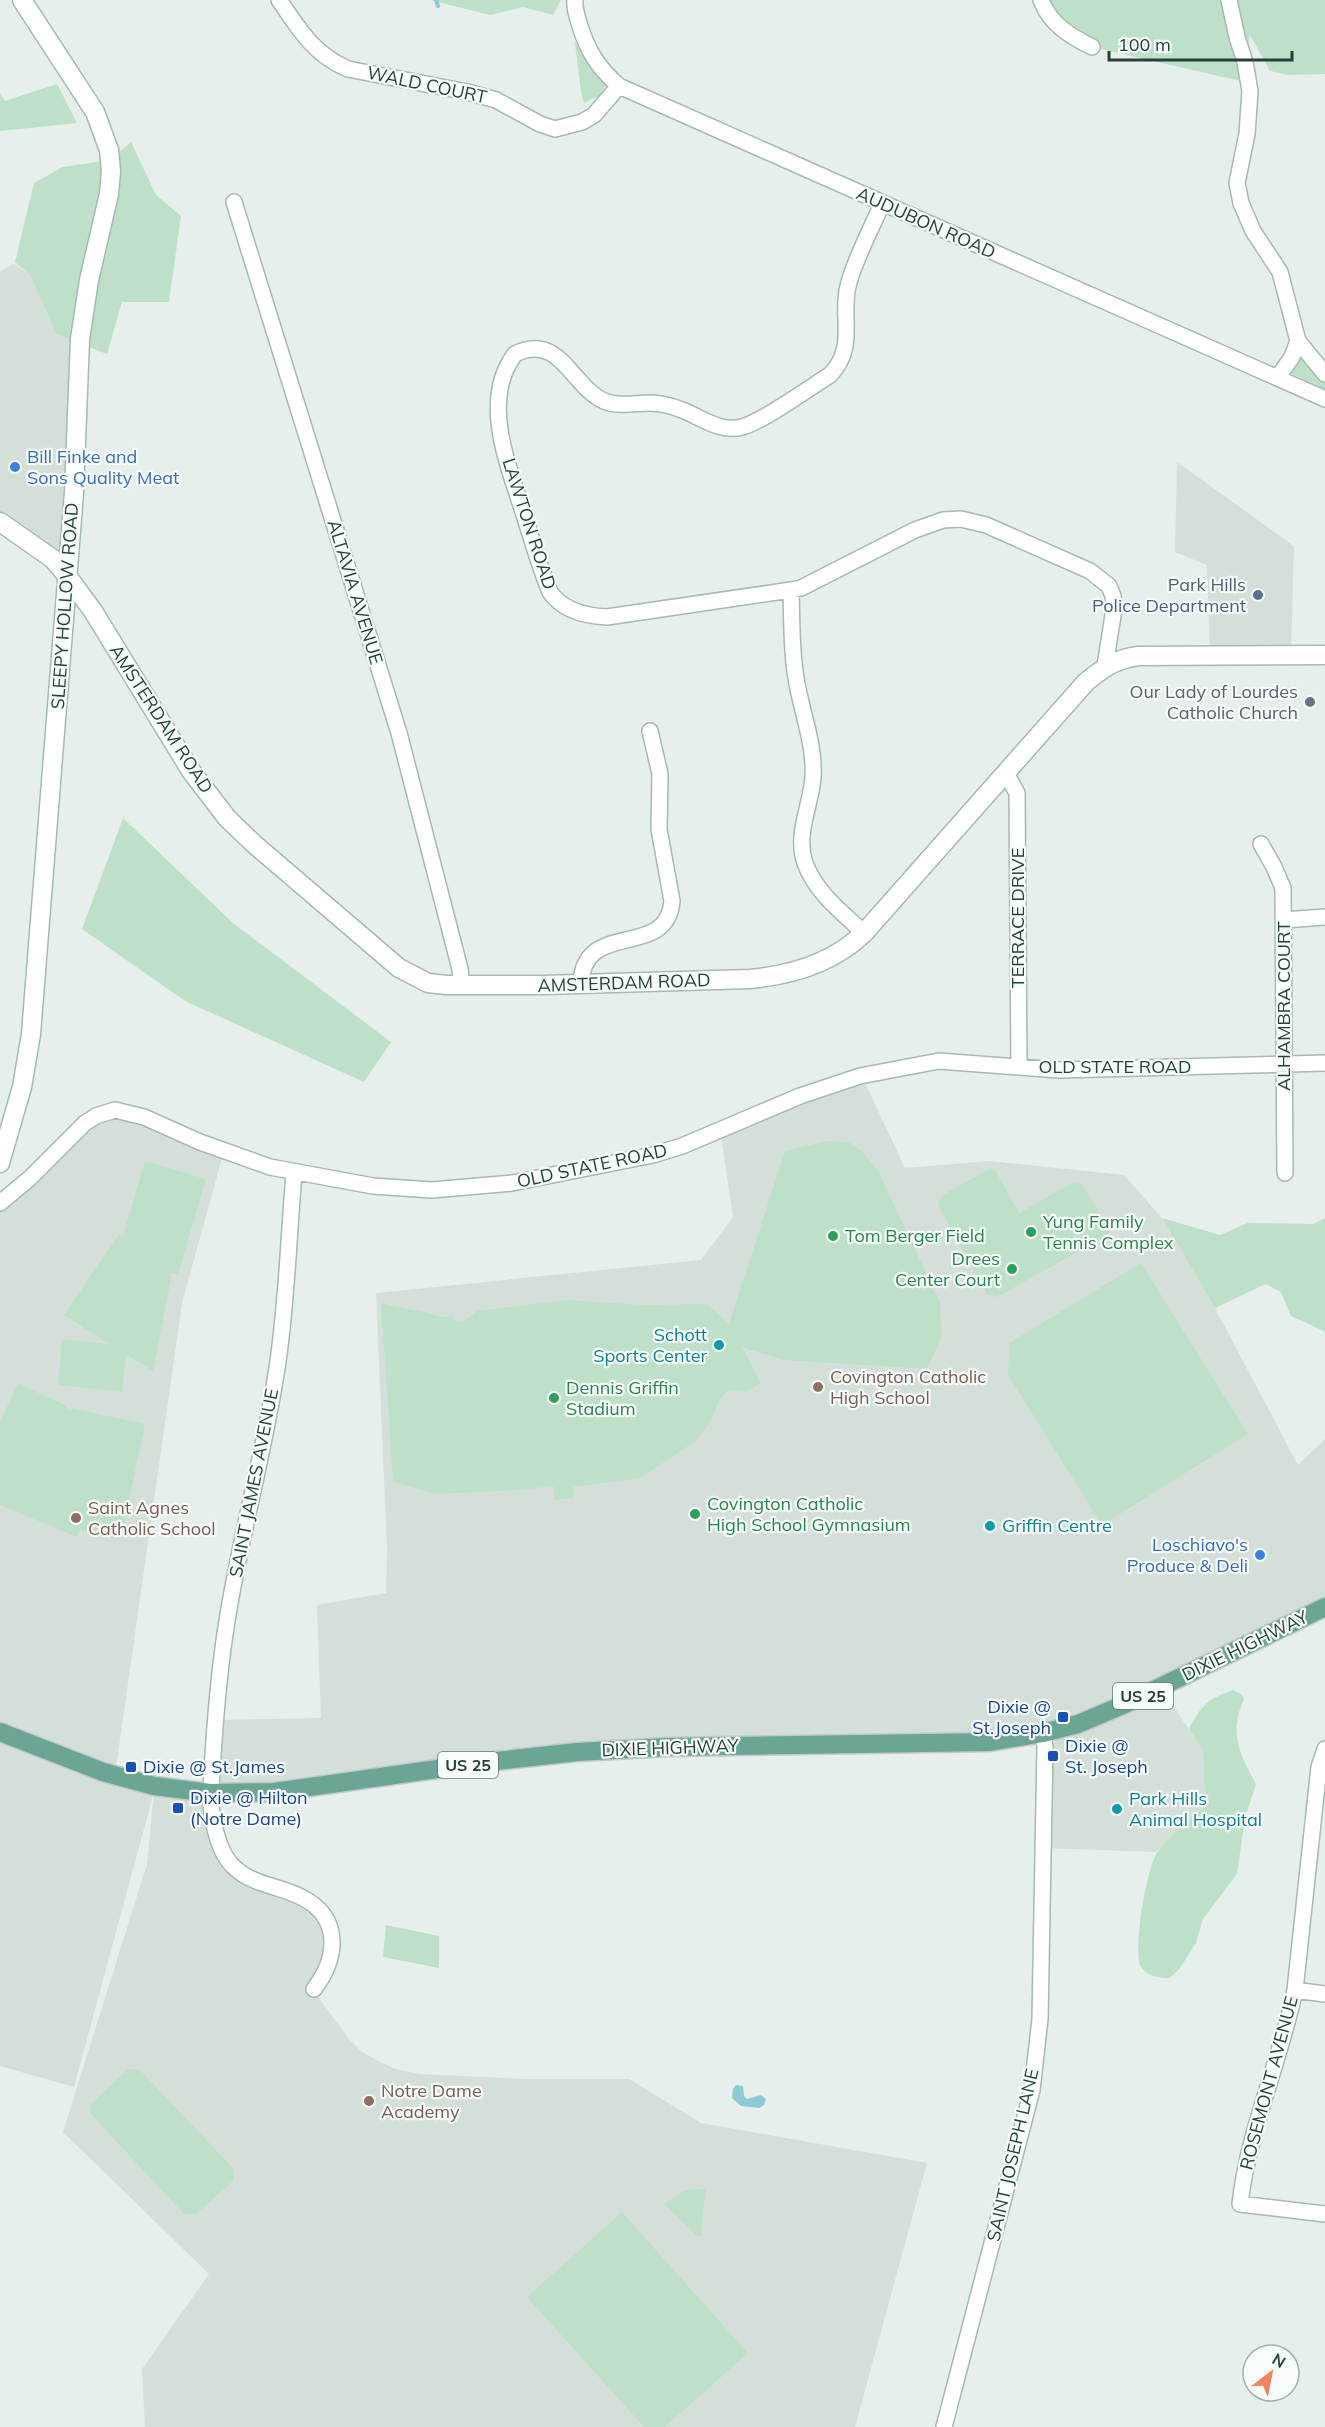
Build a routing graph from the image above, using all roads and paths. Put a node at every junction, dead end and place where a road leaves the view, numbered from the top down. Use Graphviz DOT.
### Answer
graph roads {
  1 [pos="22,0"];
  2 [pos="279,0"];
  3 [pos="575,0"];
  4 [pos="1041,0"];
  5 [pos="1229,0"];
  6 [pos="1092,46"];
  7 [pos="619,86"];
  8 [pos="234,202"];
  9 [pos="882,204"];
  10 [pos="1298,341"];
  11 [pos="1325,374"];
  12 [pos="1278,377"];
  13 [pos="1325,399"];
  14 [pos="0,522"];
  15 [pos="68,577"];
  16 [pos="791,590"];
  17 [pos="1325,655"];
  18 [pos="1105,666"];
  19 [pos="650,731"];
  20 [pos="1006,773"];
  21 [pos="1261,844"];
  22 [pos="1325,917"];
  23 [pos="1284,920"];
  24 [pos="864,933"];
  25 [pos="581,984"];
  26 [pos="462,986"];
  27 [pos="1325,1063"];
  28 [pos="1284,1064"];
  29 [pos="1018,1066"];
  30 [pos="0,1163"];
  31 [pos="294,1173"];
  32 [pos="1285,1173"];
  33 [pos="0,1203"];
  34 [pos="1325,1607"];
  35 [pos="0,1732"];
  36 [pos="1043,1733"];
  37 [pos="1325,1749"];
  38 [pos="210,1793"];
  39 [pos="314,1989"];
  40 [pos="1295,1990"];
  41 [pos="1325,1994"];
  42 [pos="1325,2214"];
  43 [pos="944,2427"];
  1 -- 15 [label="street, SLEEPY HOLLOW ROAD"];
  2 -- 7 [label="street, WALD COURT"];
  3 -- 7 [label="street, AUDUBON ROAD"];
  4 -- 6 [label="street"];
  5 -- 10 [label="street"];
  7 -- 9 [label="street, AUDUBON ROAD"];
  8 -- 26 [label="street, ALTAVIA AVENUE"];
  9 -- 12 [label="street, AUDUBON ROAD"];
  9 -- 16 [label="street, LAWTON ROAD"];
  10 -- 11 [label="street"];
  10 -- 12 [label="street"];
  12 -- 13 [label="street, AUDUBON ROAD"];
  14 -- 15 [label="street, AMSTERDAM ROAD"];
  15 -- 26 [label="street, AMSTERDAM ROAD"];
  15 -- 30 [label="street, SLEEPY HOLLOW ROAD"];
  16 -- 18 [label="street, LAWTON ROAD"];
  16 -- 24 [label="street"];
  17 -- 18 [label="street, AMSTERDAM ROAD"];
  18 -- 20 [label="street, AMSTERDAM ROAD"];
  19 -- 25 [label="street"];
  20 -- 24 [label="street, AMSTERDAM ROAD"];
  20 -- 29 [label="street, TERRACE DRIVE"];
  21 -- 23 [label="street, ALHAMBRA COURT"];
  22 -- 23 [label="street"];
  23 -- 28 [label="street, ALHAMBRA COURT"];
  24 -- 25 [label="street, AMSTERDAM ROAD"];
  25 -- 26 [label="street, AMSTERDAM ROAD"];
  27 -- 28 [label="street, OLD STATE ROAD"];
  28 -- 29 [label="street, OLD STATE ROAD"];
  28 -- 32 [label="street, ALHAMBRA COURT"];
  29 -- 31 [label="street, OLD STATE ROAD"];
  31 -- 33 [label="street, OLD STATE ROAD"];
  31 -- 38 [label="street, SAINT JAMES AVENUE"];
  34 -- 36 [label="main road, DIXIE HIGHWAY / US 25"];
  35 -- 38 [label="main road, DIXIE HIGHWAY / US 25"];
  36 -- 38 [label="main road, DIXIE HIGHWAY / US 25"];
  36 -- 43 [label="street, SAINT JOSEPH LANE"];
  37 -- 40 [label="street, ROSEMONT AVENUE"];
  38 -- 39 [label="street, SAINT JAMES AVENUE"];
  40 -- 41 [label="street"];
  40 -- 42 [label="street, ROSEMONT AVENUE"];
}
